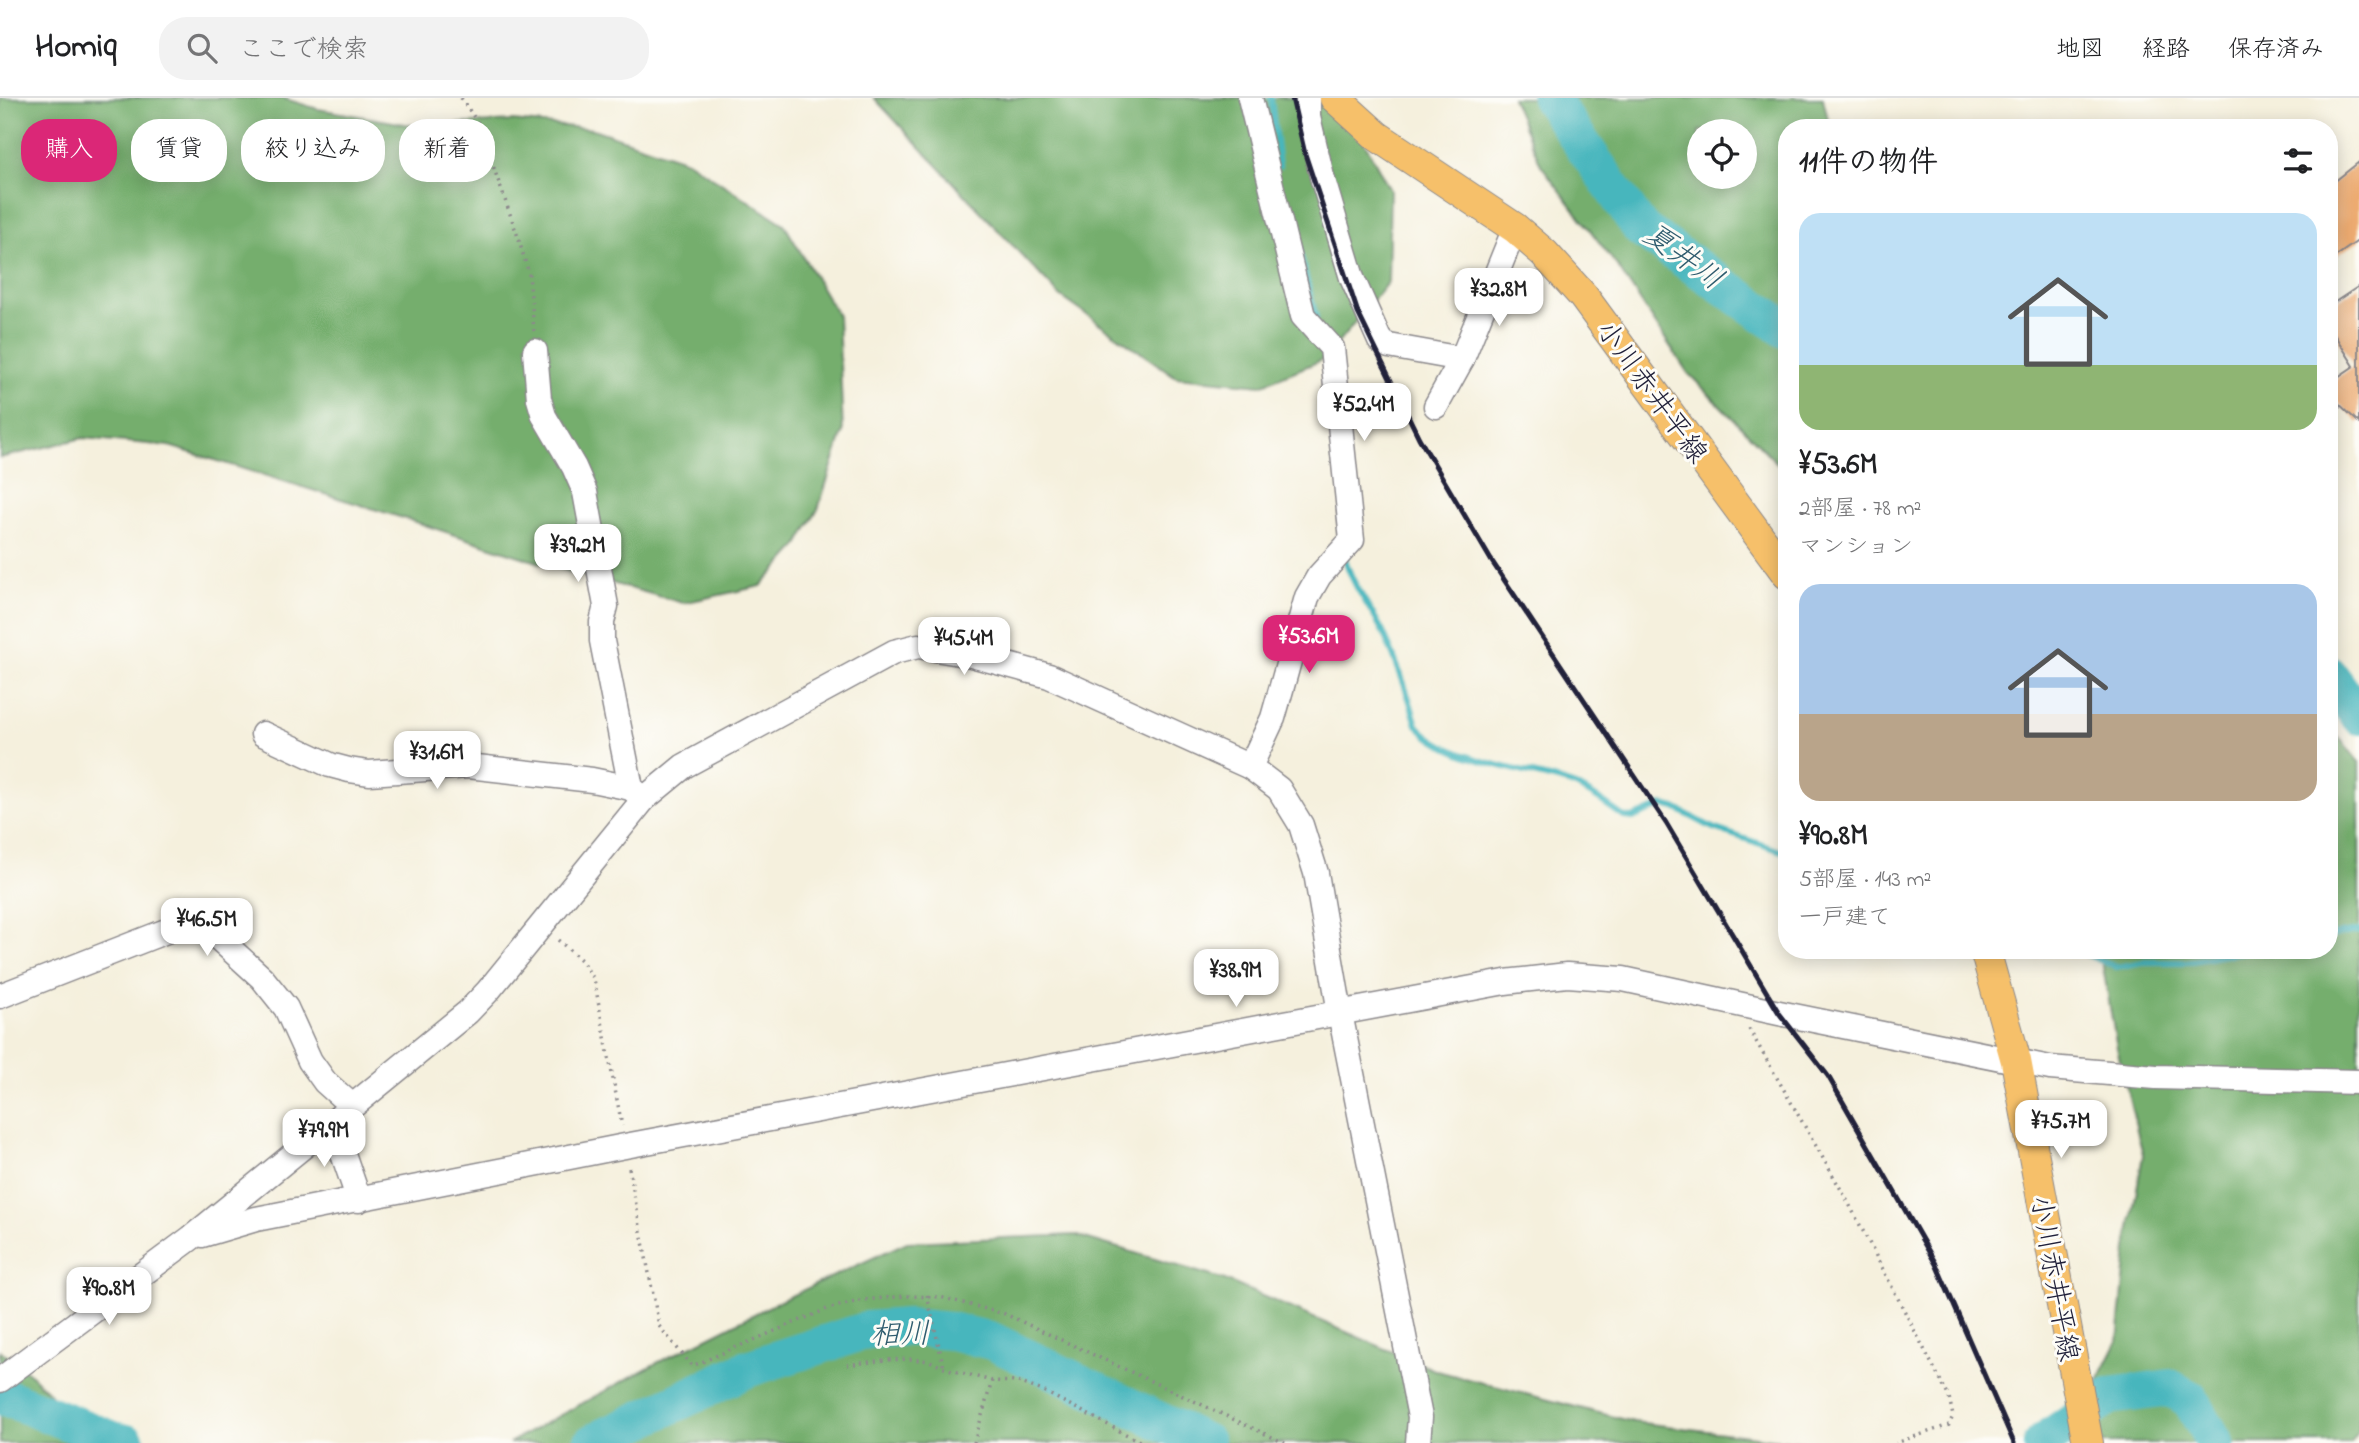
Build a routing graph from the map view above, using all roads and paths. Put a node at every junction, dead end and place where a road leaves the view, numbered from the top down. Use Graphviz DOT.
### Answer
graph roads {
  1 [pos="461,98"];
  2 [pos="1250,98"];
  3 [pos="1308,98"];
  4 [pos="1335,98"];
  5 [pos="1515,228"];
  6 [pos="535,351"];
  7 [pos="1462,359"];
  8 [pos="1436,406"];
  9 [pos="1778,562"];
  10 [pos="263,734"];
  11 [pos="1250,767"];
  12 [pos="638,794"];
  13 [pos="1987,959"];
  14 [pos="0,996"];
  15 [pos="1734,1003"];
  16 [pos="1340,1013"];
  17 [pos="2015,1061"];
  18 [pos="2359,1082"];
  19 [pos="352,1106"];
  20 [pos="332,1122"];
  21 [pos="359,1200"];
  22 [pos="191,1238"];
  23 [pos="927,1298"];
  24 [pos="847,1365"];
  25 [pos="692,1366"];
  26 [pos="944,1368"];
  27 [pos="2,1376"];
  28 [pos="992,1381"];
  29 [pos="974,1443"];
  30 [pos="1143,1443"];
  31 [pos="1285,1443"];
  32 [pos="1418,1443"];
  33 [pos="1896,1443"];
  34 [pos="2088,1443"];
  1 -- 6 [label="path"];
  2 -- 11 [label="street"];
  3 -- 7 [label="street"];
  4 -- 5 [label="main road, 小川赤井平線"];
  5 -- 7 [label="street"];
  5 -- 9 [label="main road, 小川赤井平線"];
  6 -- 12 [label="street"];
  7 -- 8 [label="street"];
  10 -- 12 [label="street"];
  11 -- 12 [label="street"];
  11 -- 16 [label="street"];
  12 -- 19 [label="street"];
  13 -- 17 [label="main road, 小川赤井平線"];
  14 -- 19 [label="street"];
  15 -- 16 [label="street"];
  15 -- 17 [label="street"];
  15 -- 33 [label="path"];
  16 -- 21 [label="street"];
  16 -- 32 [label="street"];
  17 -- 18 [label="street"];
  17 -- 34 [label="main road, 小川赤井平線"];
  19 -- 20 [label="street"];
  20 -- 21 [label="street"];
  20 -- 22 [label="street"];
  21 -- 22 [label="street"];
  22 -- 27 [label="street"];
  23 -- 25 [label="path"];
  23 -- 26 [label="path"];
  23 -- 31 [label="path"];
  24 -- 26 [label="path"];
  26 -- 28 [label="path"];
  28 -- 29 [label="path"];
  28 -- 30 [label="path"];
}
